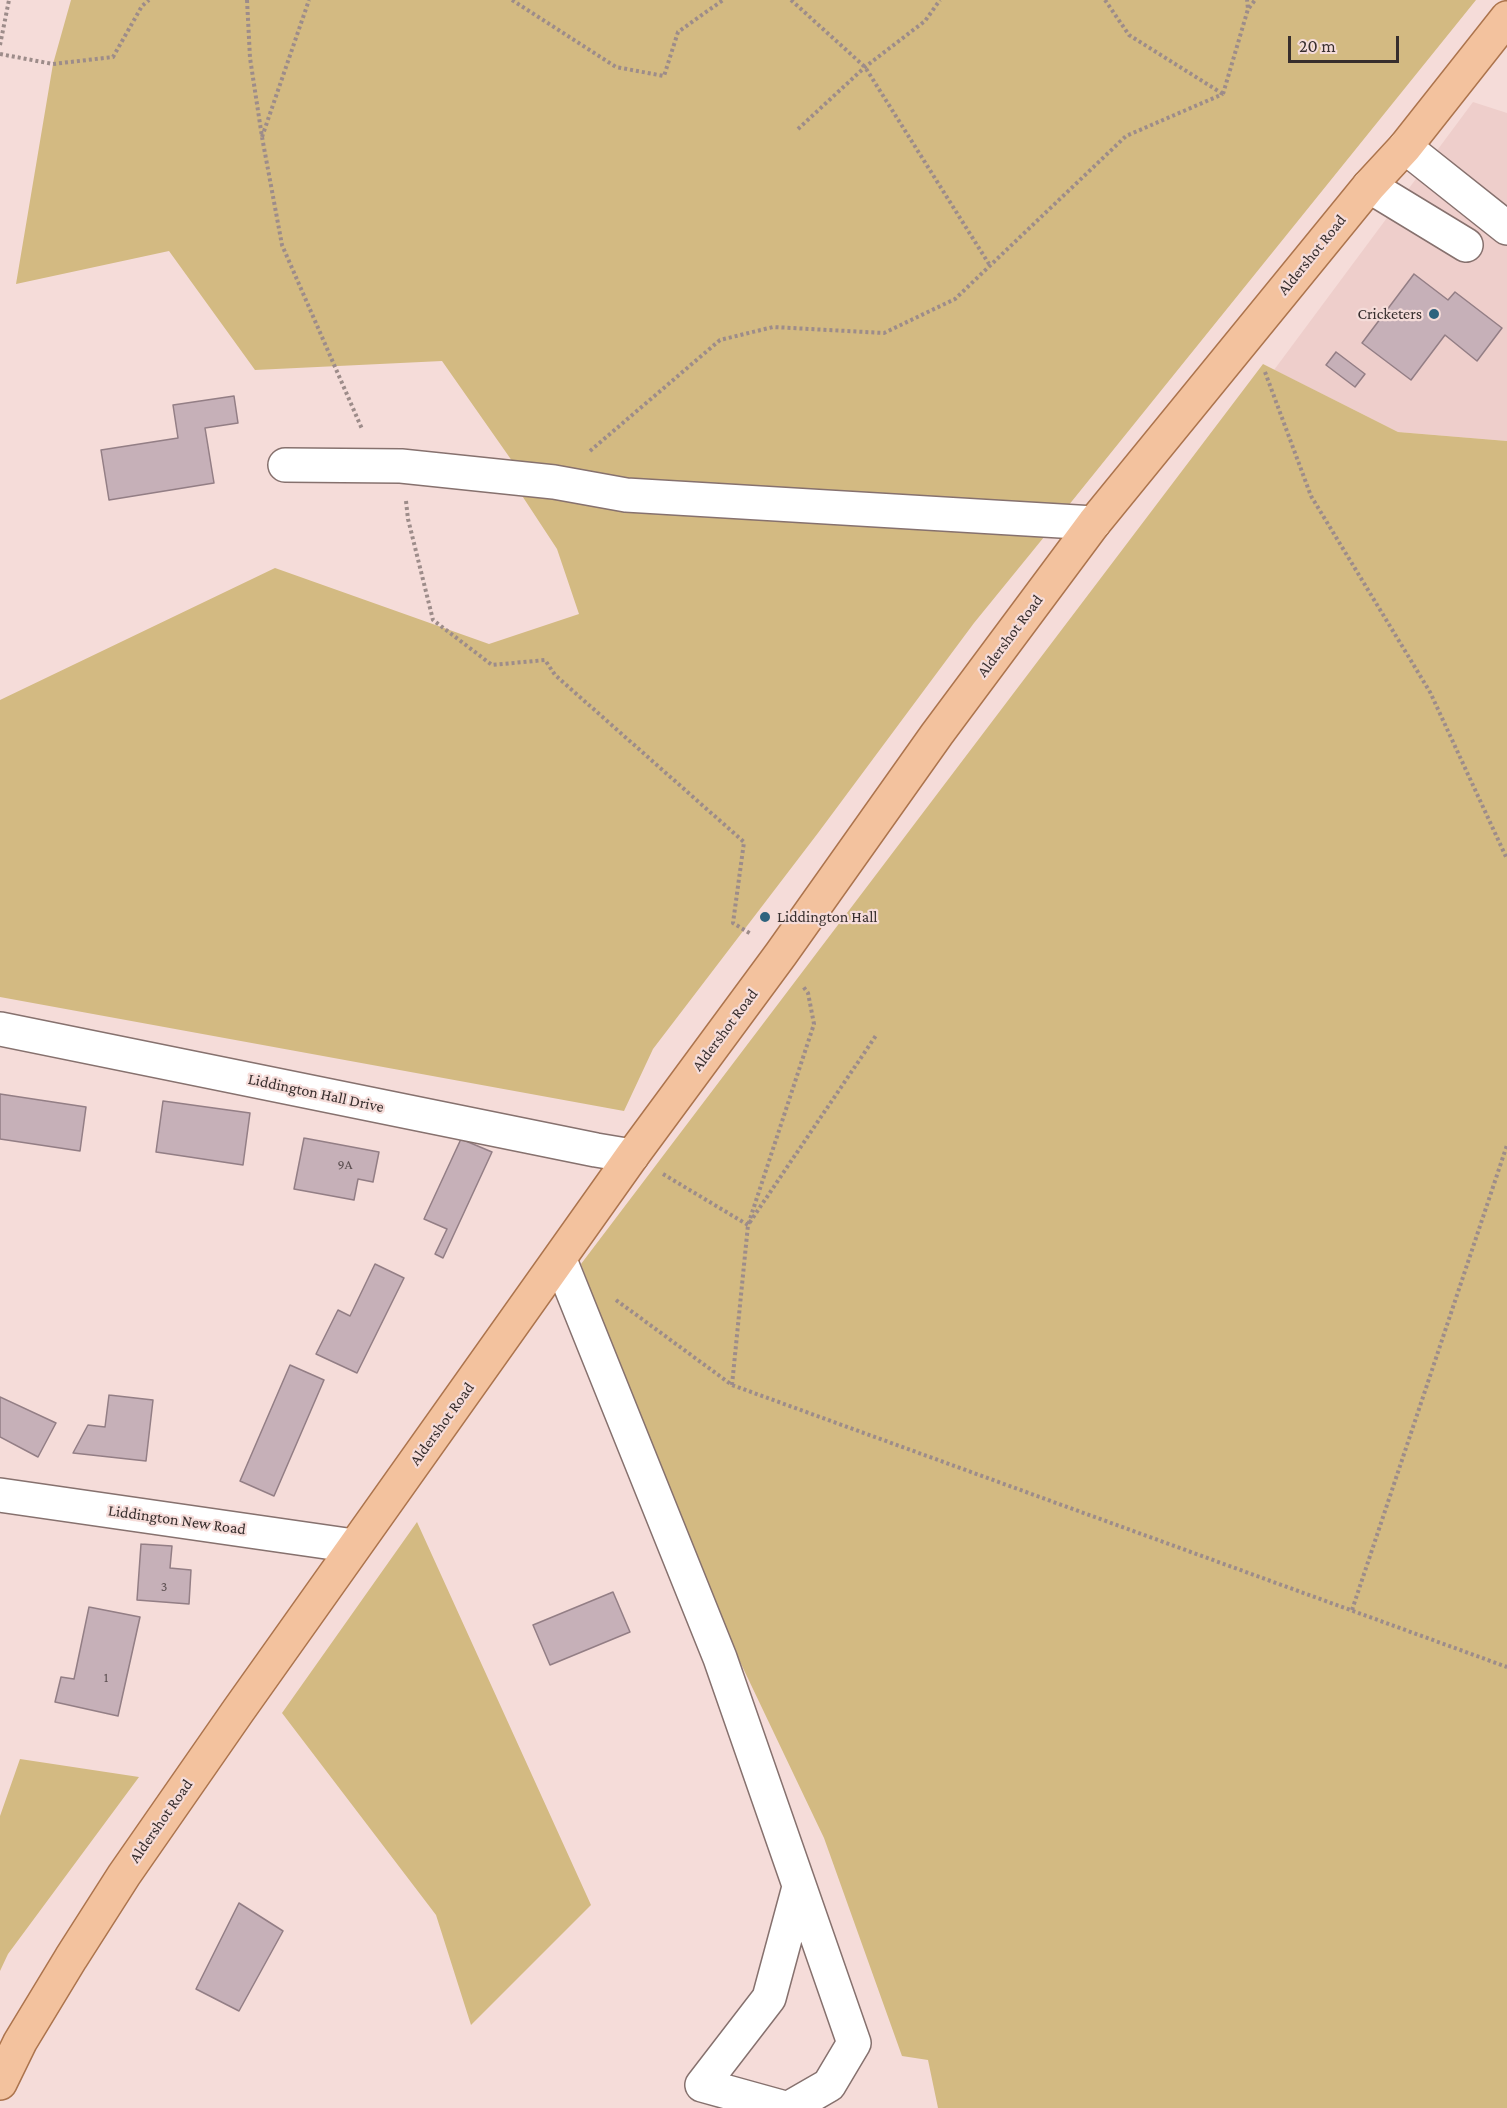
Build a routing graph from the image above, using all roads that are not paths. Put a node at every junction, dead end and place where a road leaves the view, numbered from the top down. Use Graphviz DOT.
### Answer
graph roads {
  1 [pos="1507,18"];
  2 [pos="1405,147"];
  3 [pos="1369,186"];
  4 [pos="1507,228"];
  5 [pos="1466,245"];
  6 [pos="285,465"];
  7 [pos="1094,523"];
  8 [pos="0,1029"];
  9 [pos="632,1156"];
  10 [pos="560,1260"];
  11 [pos="0,1494"];
  12 [pos="354,1546"];
  13 [pos="799,1887"];
  14 [pos="0,2083"];
  15 [pos="787,2108"];
  1 -- 2 [label="main road, Aldershot Road"];
  2 -- 3 [label="main road, Aldershot Road"];
  2 -- 4 [label="street"];
  3 -- 5 [label="street"];
  3 -- 7 [label="main road, Aldershot Road"];
  6 -- 7 [label="street"];
  7 -- 9 [label="main road, Aldershot Road"];
  8 -- 9 [label="street, Liddington Hall Drive"];
  9 -- 10 [label="main road, Aldershot Road"];
  10 -- 12 [label="main road, Aldershot Road"];
  10 -- 13 [label="street"];
  11 -- 12 [label="street, Liddington New Road"];
  12 -- 14 [label="main road, Aldershot Road"];
  13 -- 15 [label="street"];
  13 -- 15 [label="street"];
}
